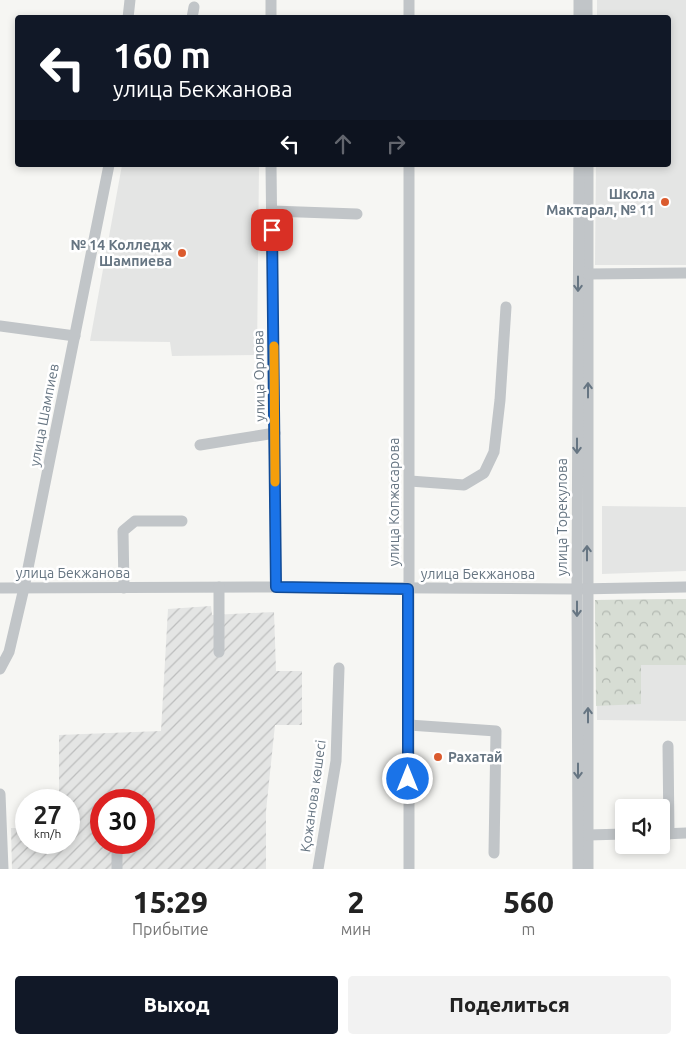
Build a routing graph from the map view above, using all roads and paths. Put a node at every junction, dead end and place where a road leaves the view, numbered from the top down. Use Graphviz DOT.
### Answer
graph roads {
  1 [pos="130,0"];
  2 [pos="271,0"];
  3 [pos="409,0"];
  4 [pos="579,0"];
  5 [pos="588,0"];
  6 [pos="128,15"];
  7 [pos="271,15"];
  8 [pos="409,15"];
  9 [pos="579,15"];
  10 [pos="588,15"];
  11 [pos="110,167"];
  12 [pos="271,167"];
  13 [pos="409,167"];
  14 [pos="579,167"];
  15 [pos="588,167"];
  16 [pos="272,211"];
  17 [pos="357,214"];
  18 [pos="686,273"];
  19 [pos="588,274"];
  20 [pos="506,307"];
  21 [pos="0,326"];
  22 [pos="75,336"];
  23 [pos="275,433"];
  24 [pos="200,446"];
  25 [pos="410,481"];
  26 [pos="182,521"];
  27 [pos="219,587"];
  28 [pos="276,587"];
  29 [pos="686,587"];
  30 [pos="0,588"];
  31 [pos="24,588"];
  32 [pos="124,588"];
  33 [pos="408,589"];
  34 [pos="582,589"];
  35 [pos="219,652"];
  36 [pos="339,668"];
  37 [pos="0,669"];
  38 [pos="408,725"];
  39 [pos="668,746"];
  40 [pos="0,794"];
  41 [pos="666,799"];
  42 [pos="686,833"];
  43 [pos="615,834"];
  44 [pos="670,834"];
  45 [pos="588,835"];
  46 [pos="494,853"];
  47 [pos="117,854"];
  48 [pos="3,869"];
  49 [pos="117,869"];
  50 [pos="318,869"];
  51 [pos="408,869"];
  52 [pos="578,869"];
  53 [pos="588,869"];
  1 -- 6 [label="street"];
  2 -- 7 [label="street"];
  3 -- 8 [label="street"];
  4 -- 9 [label="street"];
  5 -- 10 [label="street"];
  11 -- 22 [label="street, улица Шампиев"];
  12 -- 16 [label="street, улица Орлова"];
  13 -- 25 [label="street, улица Копжасарова"];
  14 -- 34 [label="street, улица Торекулова, one-way"];
  15 -- 19 [label="street, улица Торекулова"];
  16 -- 17 [label="street"];
  16 -- 23 [label="street, улица Орлова"];
  18 -- 19 [label="street"];
  34 -- 19 [label="street, улица Торекулова, one-way"];
  20 -- 25 [label="street"];
  21 -- 22 [label="street"];
  22 -- 31 [label="street, улица Шампиев"];
  23 -- 24 [label="street"];
  23 -- 28 [label="street, улица Орлова"];
  25 -- 33 [label="street, улица Копжасарова"];
  26 -- 32 [label="street"];
  27 -- 28 [label="street, улица Бекжанова"];
  27 -- 32 [label="street, улица Бекжанова"];
  27 -- 35 [label="street"];
  28 -- 33 [label="street, улица Бекжанова"];
  29 -- 34 [label="street, улица Бекжанова"];
  30 -- 31 [label="street, улица Бекжанова"];
  31 -- 32 [label="street, улица Бекжанова"];
  31 -- 37 [label="street, улица Шампиев"];
  33 -- 34 [label="street, улица Бекжанова"];
  33 -- 38 [label="street, улица Копжасарова"];
  45 -- 34 [label="street, улица Торекулова, one-way"];
  34 -- 52 [label="street, улица Торекулова, one-way"];
  36 -- 50 [label="street, Қожанова көшесі"];
  38 -- 46 [label="street"];
  38 -- 51 [label="street, улица Копжасарова"];
  39 -- 41 [label="street"];
  40 -- 48 [label="street"];
  42 -- 44 [label="street"];
  43 -- 45 [label="street"];
  45 -- 53 [label="street, улица Торекулова"];
  47 -- 49 [label="street"];
}
